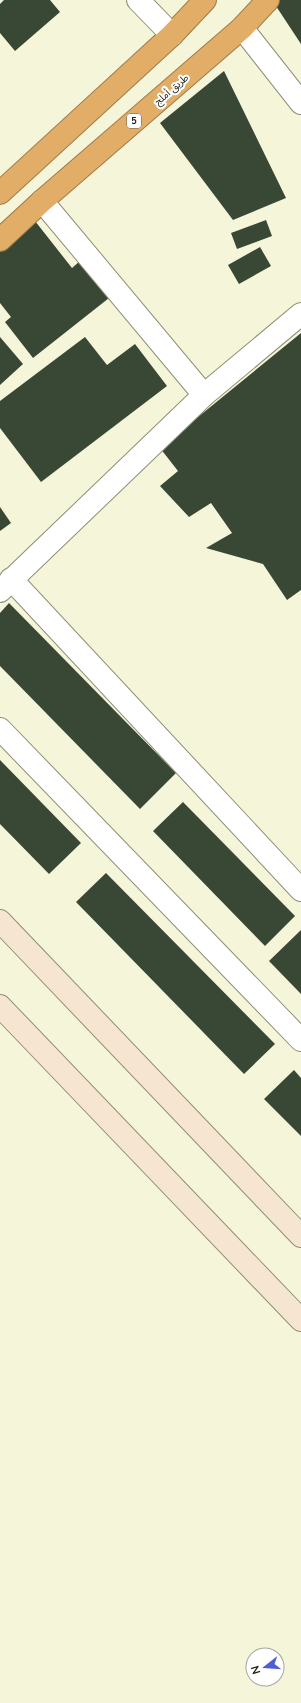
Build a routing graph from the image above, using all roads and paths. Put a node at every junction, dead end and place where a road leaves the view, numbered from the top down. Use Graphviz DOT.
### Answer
graph roads {
  1 [pos="138,0"];
  2 [pos="205,0"];
  3 [pos="268,0"];
  4 [pos="242,28"];
  5 [pos="172,35"];
  6 [pos="301,103"];
  7 [pos="0,193"];
  8 [pos="42,201"];
  9 [pos="0,240"];
  10 [pos="301,314"];
  11 [pos="204,395"];
  12 [pos="6,585"];
  13 [pos="0,729"];
  14 [pos="301,890"];
  15 [pos="0,921"];
  16 [pos="0,1006"];
  17 [pos="301,1040"];
  18 [pos="301,1236"];
  19 [pos="301,1320"];
  1 -- 5 [label="street"];
  2 -- 5 [label="highway"];
  3 -- 4 [label="highway, طريق أملج / 5"];
  4 -- 6 [label="street"];
  4 -- 8 [label="highway, طريق أملج / 5"];
  5 -- 7 [label="highway"];
  8 -- 9 [label="highway, طريق أملج / 5"];
  8 -- 11 [label="street"];
  10 -- 11 [label="street"];
  11 -- 12 [label="street"];
  12 -- 14 [label="street"];
  13 -- 17 [label="street"];
  15 -- 18 [label="street"];
  16 -- 19 [label="street"];
}
